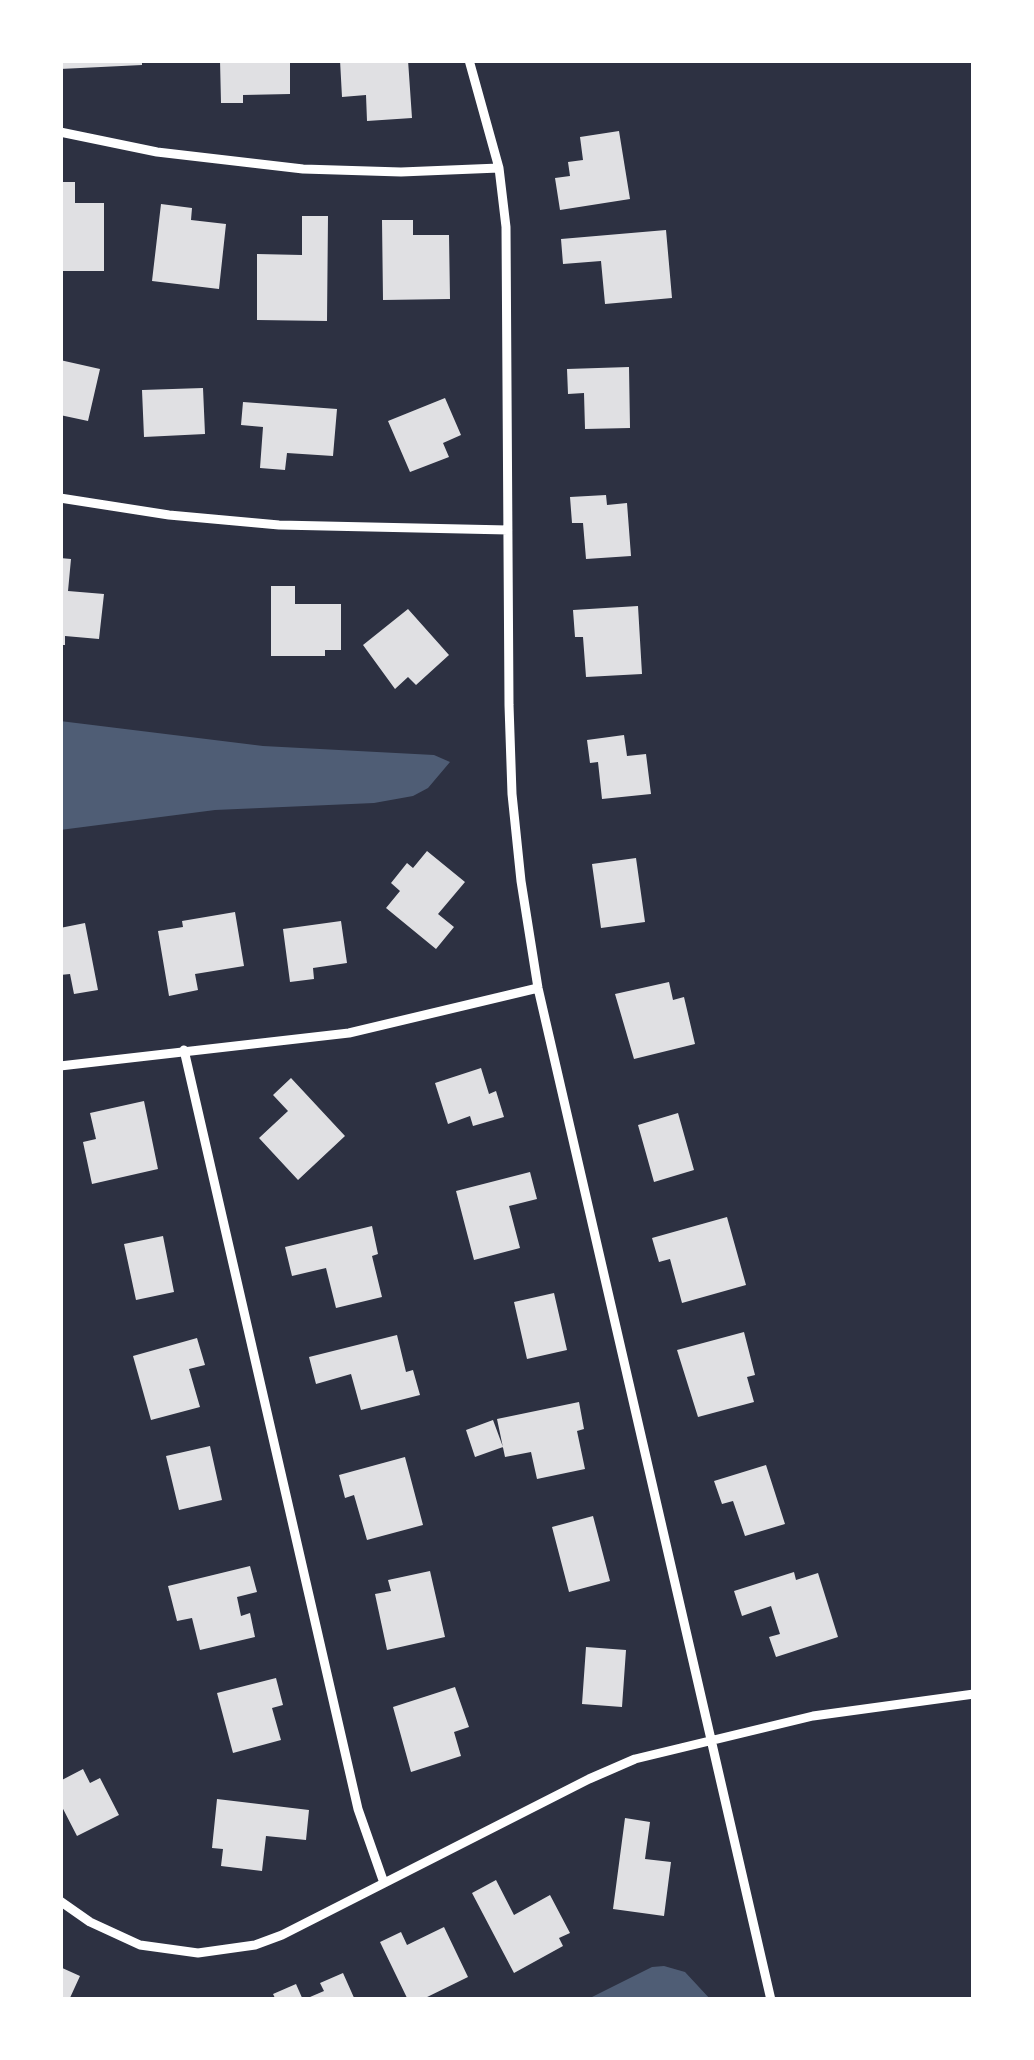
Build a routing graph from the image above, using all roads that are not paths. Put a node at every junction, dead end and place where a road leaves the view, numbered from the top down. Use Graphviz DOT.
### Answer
graph roads {
  1 [pos="470,60"];
  2 [pos="60,132"];
  3 [pos="499,168"];
  4 [pos="60,498"];
  5 [pos="508,530"];
  6 [pos="538,988"];
  7 [pos="184,1050"];
  8 [pos="60,1066"];
  9 [pos="974,1694"];
  10 [pos="712,1739"];
  11 [pos="384,1883"];
  12 [pos="60,1901"];
  13 [pos="771,2000"];
  1 -- 3 [label="street"];
  2 -- 3 [label="street"];
  3 -- 5 [label="street"];
  4 -- 5 [label="street"];
  5 -- 6 [label="street"];
  6 -- 7 [label="street"];
  6 -- 10 [label="street"];
  7 -- 8 [label="street"];
  7 -- 11 [label="street"];
  9 -- 10 [label="street"];
  10 -- 11 [label="street"];
  10 -- 13 [label="street"];
  11 -- 12 [label="street"];
}
